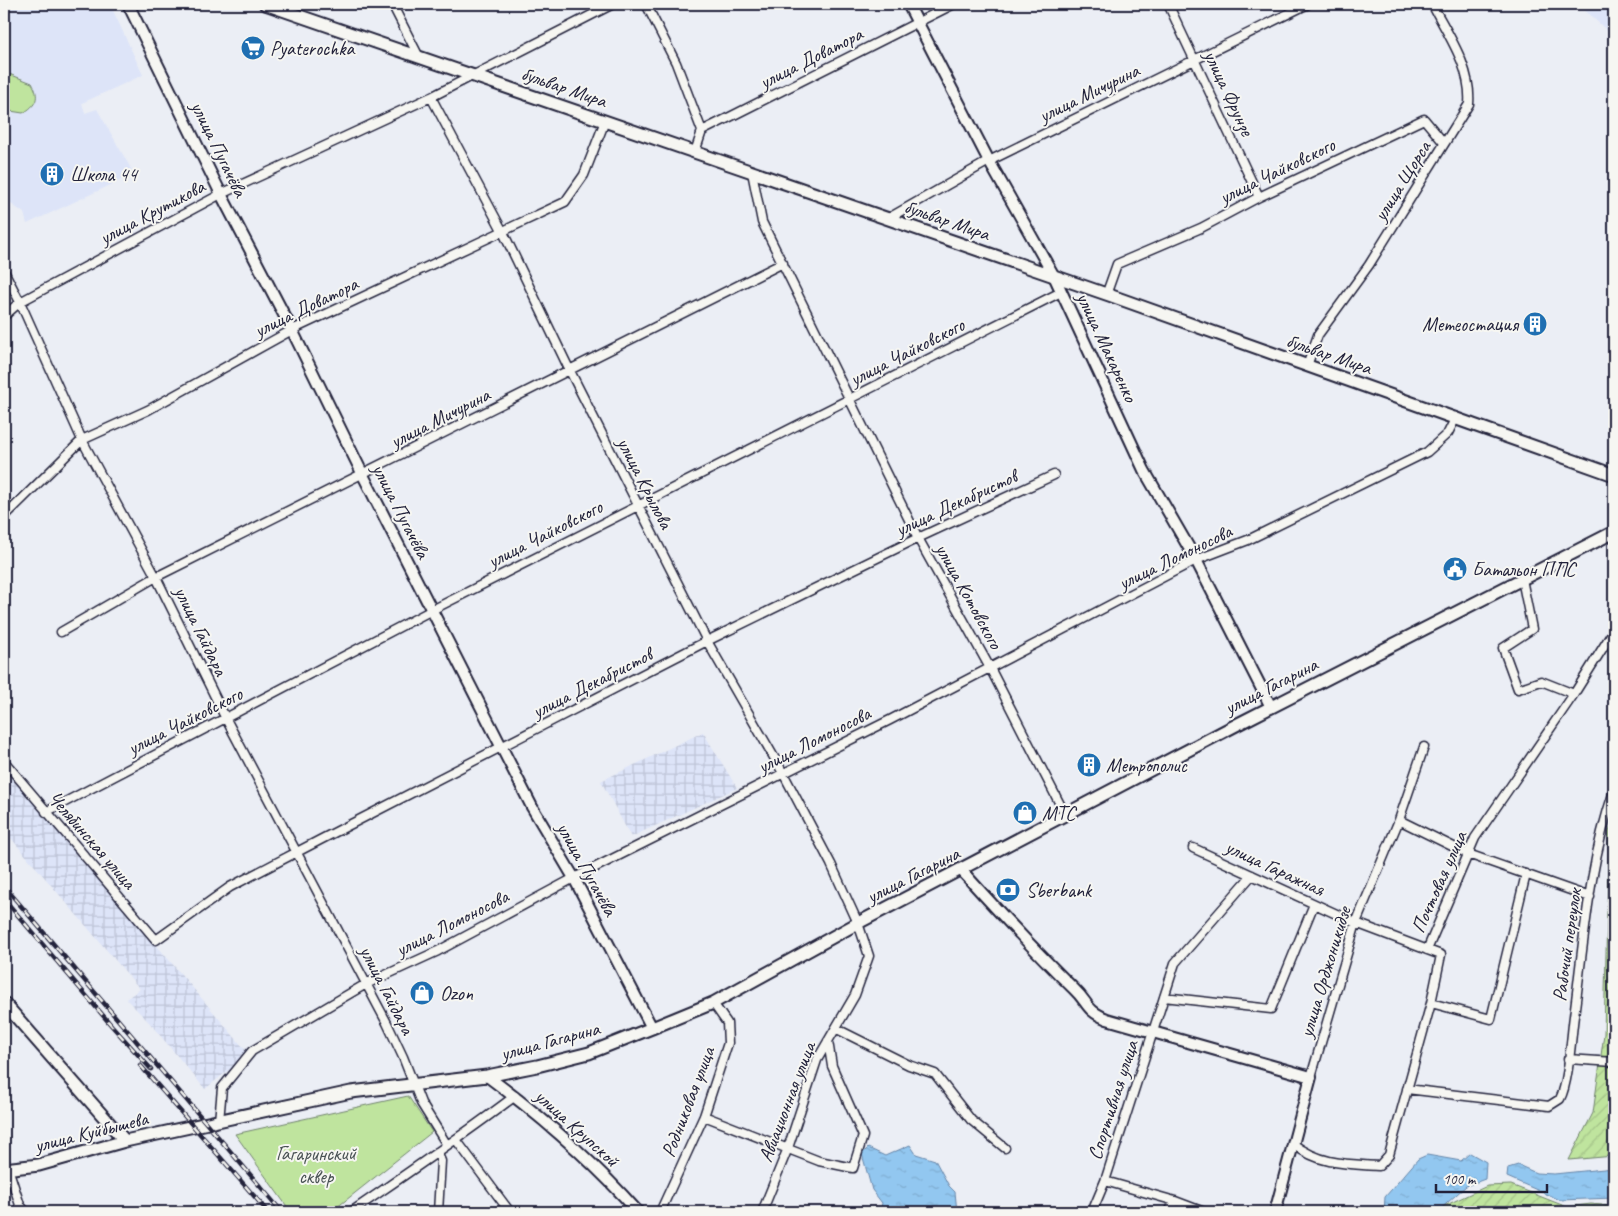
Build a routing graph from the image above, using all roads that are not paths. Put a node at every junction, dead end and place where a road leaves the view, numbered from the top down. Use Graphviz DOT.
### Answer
graph roads {
  1 [pos="128,4"];
  2 [pos="265,4"];
  3 [pos="392,4"];
  4 [pos="613,4"];
  5 [pos="646,4"];
  6 [pos="908,4"];
  7 [pos="954,4"];
  8 [pos="1168,4"];
  9 [pos="1308,4"];
  10 [pos="1432,4"];
  11 [pos="917,22"];
  12 [pos="419,57"];
  13 [pos="1196,59"];
  14 [pos="473,76"];
  15 [pos="431,97"];
  16 [pos="605,121"];
  17 [pos="702,132"];
  18 [pos="1444,143"];
  19 [pos="695,152"];
  20 [pos="989,161"];
  21 [pos="752,172"];
  22 [pos="220,194"];
  23 [pos="1259,197"];
  24 [pos="887,218"];
  25 [pos="503,232"];
  26 [pos="783,263"];
  27 [pos="4,271"];
  28 [pos="1055,278"];
  29 [pos="1062,292"];
  30 [pos="1106,294"];
  31 [pos="20,302"];
  32 [pos="4,316"];
  33 [pos="292,330"];
  34 [pos="1307,366"];
  35 [pos="570,371"];
  36 [pos="850,399"];
  37 [pos="1456,417"];
  38 [pos="82,440"];
  39 [pos="362,475"];
  40 [pos="1054,475"];
  41 [pos="1614,475"];
  42 [pos="638,506"];
  43 [pos="4,517"];
  44 [pos="1614,532"];
  45 [pos="918,538"];
  46 [pos="1196,560"];
  47 [pos="156,577"];
  48 [pos="1522,579"];
  49 [pos="432,610"];
  50 [pos="1614,630"];
  51 [pos="61,632"];
  52 [pos="707,641"];
  53 [pos="990,668"];
  54 [pos="1574,694"];
  55 [pos="1270,707"];
  56 [pos="226,718"];
  57 [pos="1424,747"];
  58 [pos="502,748"];
  59 [pos="4,762"];
  60 [pos="782,773"];
  61 [pos="1614,791"];
  62 [pos="46,812"];
  63 [pos="1066,816"];
  64 [pos="1399,820"];
  65 [pos="1193,848"];
  66 [pos="297,852"];
  67 [pos="1468,854"];
  68 [pos="962,871"];
  69 [pos="1526,874"];
  70 [pos="1252,875"];
  71 [pos="574,878"];
  72 [pos="1590,897"];
  73 [pos="1314,904"];
  74 [pos="858,923"];
  75 [pos="1356,923"];
  76 [pos="156,940"];
  77 [pos="1427,950"];
  78 [pos="366,984"];
  79 [pos="1164,997"];
  80 [pos="713,1003"];
  81 [pos="1431,1003"];
  82 [pos="4,1004"];
  83 [pos="652,1028"];
  84 [pos="837,1029"];
  85 [pos="1152,1032"];
  86 [pos="828,1041"];
  87 [pos="1568,1059"];
  88 [pos="1614,1062"];
  89 [pos="487,1076"];
  90 [pos="1311,1077"];
  91 [pos="414,1084"];
  92 [pos="1407,1089"];
  93 [pos="514,1096"];
  94 [pos="704,1116"];
  95 [pos="219,1121"];
  96 [pos="186,1128"];
  97 [pos="125,1141"];
  98 [pos="457,1141"];
  99 [pos="1293,1144"];
  100 [pos="447,1145"];
  101 [pos="788,1148"];
  102 [pos="1005,1148"];
  103 [pos="438,1152"];
  104 [pos="6,1169"];
  105 [pos="1105,1182"];
  106 [pos="1175,1201"];
  107 [pos="26,1212"];
  108 [pos="351,1212"];
  109 [pos="438,1212"];
  110 [pos="510,1212"];
  111 [pos="638,1212"];
  112 [pos="660,1212"];
  113 [pos="762,1212"];
  114 [pos="1092,1212"];
  115 [pos="1169,1212"];
  116 [pos="1204,1212"];
  117 [pos="1275,1212"];
  1 -- 22 [label="street, улица Пугачёва"];
  2 -- 12 [label="main road, бульвар Мира"];
  3 -- 12 [label="street"];
  4 -- 14 [label="street"];
  5 -- 17 [label="street"];
  6 -- 11 [label="street, улица Макаренко"];
  7 -- 11 [label="street, улица Доватора"];
  8 -- 13 [label="street, улица Фрунзе"];
  9 -- 13 [label="street, улица Мичурина"];
  10 -- 18 [label="street, улица Щорса"];
  11 -- 17 [label="street, улица Доватора"];
  11 -- 20 [label="street, улица Макаренко"];
  12 -- 14 [label="main road, бульвар Мира"];
  13 -- 20 [label="street, улица Мичурина"];
  13 -- 23 [label="street, улица Фрунзе"];
  14 -- 15 [label="street"];
  14 -- 16 [label="main road, бульвар Мира"];
  15 -- 22 [label="street, улица Крутикова"];
  15 -- 25 [label="street, улица Крылова"];
  16 -- 19 [label="main road, бульвар Мира"];
  16 -- 25 [label="street, улица Доватора"];
  17 -- 19 [label="street"];
  18 -- 23 [label="street, улица Чайковского"];
  18 -- 34 [label="street, улица Щорса"];
  19 -- 21 [label="main road, бульвар Мира"];
  20 -- 24 [label="street, улица Мичурина"];
  20 -- 28 [label="street, улица Макаренко"];
  21 -- 24 [label="main road, бульвар Мира"];
  21 -- 26 [label="street, улица Котовского"];
  22 -- 31 [label="street, улица Крутикова"];
  22 -- 33 [label="street, улица Пугачёва"];
  23 -- 30 [label="street, улица Чайковского"];
  24 -- 28 [label="main road, бульвар Мира"];
  25 -- 33 [label="street, улица Доватора"];
  25 -- 35 [label="street, улица Крылова"];
  26 -- 35 [label="street, улица Мичурина"];
  26 -- 36 [label="street, улица Котовского"];
  27 -- 31 [label="street, улица Гайдара"];
  28 -- 29 [label="street, улица Макаренко"];
  28 -- 30 [label="main road, бульвар Мира"];
  29 -- 36 [label="street, улица Чайковского"];
  29 -- 46 [label="street, улица Макаренко"];
  30 -- 34 [label="main road, бульвар Мира"];
  31 -- 32 [label="street, улица Крутикова"];
  31 -- 38 [label="street, улица Гайдара"];
  33 -- 38 [label="street, улица Доватора"];
  33 -- 39 [label="street, улица Пугачёва"];
  34 -- 37 [label="main road, бульвар Мира"];
  35 -- 39 [label="street, улица Мичурина"];
  35 -- 42 [label="street, улица Крылова"];
  36 -- 42 [label="street, улица Чайковского"];
  36 -- 45 [label="street, улица Котовского"];
  37 -- 41 [label="main road, бульвар Мира"];
  37 -- 46 [label="street, улица Ломоносова"];
  38 -- 43 [label="street, улица Доватора"];
  38 -- 47 [label="street, улица Гайдара"];
  39 -- 47 [label="street, улица Мичурина"];
  39 -- 49 [label="street, улица Пугачёва"];
  40 -- 45 [label="street, улица Декабристов"];
  42 -- 49 [label="street, улица Чайковского"];
  42 -- 52 [label="street, улица Крылова"];
  44 -- 48 [label="main road, улица Гагарина"];
  45 -- 52 [label="street, улица Декабристов"];
  45 -- 53 [label="street, улица Котовского"];
  46 -- 53 [label="street, улица Ломоносова"];
  46 -- 55 [label="street, улица Макаренко"];
  47 -- 51 [label="street, улица Мичурина"];
  47 -- 56 [label="street, улица Гайдара"];
  48 -- 54 [label="street"];
  48 -- 55 [label="main road, улица Гагарина"];
  49 -- 56 [label="street, улица Чайковского"];
  49 -- 58 [label="street, улица Пугачёва"];
  50 -- 54 [label="street, Почтовая улица"];
  52 -- 58 [label="street, улица Декабристов"];
  52 -- 60 [label="street, улица Крылова"];
  53 -- 60 [label="street, улица Ломоносова"];
  53 -- 63 [label="street, улица Котовского"];
  54 -- 67 [label="street, Почтовая улица"];
  55 -- 63 [label="main road, улица Гагарина"];
  56 -- 62 [label="street, улица Чайковского"];
  56 -- 66 [label="street, улица Гайдара"];
  57 -- 64 [label="street, улица Орджоникидзе"];
  58 -- 66 [label="street, улица Декабристов"];
  58 -- 71 [label="street, улица Пугачёва"];
  59 -- 62 [label="street, Челябинская улица"];
  60 -- 71 [label="street, улица Ломоносова"];
  60 -- 74 [label="street, улица Крылова"];
  61 -- 72 [label="street, Рабочий переулок"];
  62 -- 76 [label="street, Челябинская улица"];
  63 -- 68 [label="main road, улица Гагарина"];
  64 -- 67 [label="street"];
  64 -- 75 [label="street, улица Орджоникидзе"];
  65 -- 70 [label="street, улица Гаражная"];
  66 -- 76 [label="street, улица Декабристов"];
  66 -- 78 [label="street, улица Гайдара"];
  67 -- 69 [label="street"];
  67 -- 77 [label="street, Почтовая улица"];
  68 -- 74 [label="main road, улица Гагарина"];
  68 -- 85 [label="street"];
  69 -- 72 [label="street"];
  69 -- 81 [label="street"];
  70 -- 73 [label="street, улица Гаражная"];
  70 -- 79 [label="street, Спортивная улица"];
  71 -- 78 [label="street, улица Ломоносова"];
  71 -- 83 [label="street, улица Пугачёва"];
  72 -- 87 [label="street, Рабочий переулок"];
  73 -- 75 [label="street, улица Гаражная"];
  73 -- 79 [label="street"];
  74 -- 80 [label="main road, улица Гагарина"];
  74 -- 84 [label="street, Авиационная улица"];
  75 -- 77 [label="street, улица Гаражная"];
  75 -- 90 [label="street, улица Орджоникидзе"];
  77 -- 81 [label="street, Почтовая улица"];
  78 -- 91 [label="street, улица Гайдара"];
  78 -- 95 [label="street, улица Ломоносова"];
  79 -- 85 [label="street, Спортивная улица"];
  80 -- 83 [label="main road, улица Гагарина"];
  80 -- 94 [label="street, Родниковая улица"];
  81 -- 92 [label="street, Почтовая улица"];
  82 -- 97 [label="main road"];
  83 -- 89 [label="main road, улица Гагарина"];
  84 -- 86 [label="street, Авиационная улица"];
  84 -- 102 [label="street"];
  85 -- 90 [label="street"];
  85 -- 105 [label="street, Спортивная улица"];
  86 -- 101 [label="street, Авиационная улица"];
  86 -- 101 [label="street"];
  87 -- 88 [label="street"];
  87 -- 92 [label="street, Рабочий переулок"];
  89 -- 91 [label="main road, улица Гагарина"];
  89 -- 93 [label="street, улица Крупской"];
  90 -- 99 [label="street, улица Орджоникидзе"];
  91 -- 95 [label="main road, улица Гагарина"];
  91 -- 100 [label="street, улица Гайдара"];
  92 -- 99 [label="street, Почтовая улица"];
  93 -- 98 [label="street"];
  93 -- 111 [label="street, улица Крупской"];
  94 -- 101 [label="street"];
  94 -- 112 [label="street, Родниковая улица"];
  95 -- 96 [label="main road, улица Гагарина"];
  96 -- 97 [label="main road, улица Куйбышева"];
  97 -- 104 [label="main road, улица Куйбышева"];
  98 -- 100 [label="street"];
  98 -- 110 [label="street"];
  99 -- 117 [label="street, улица Орджоникидзе"];
  100 -- 103 [label="street"];
  101 -- 113 [label="street, Авиационная улица"];
  103 -- 108 [label="street"];
  103 -- 109 [label="street"];
  104 -- 107 [label="street"];
  105 -- 106 [label="street"];
  105 -- 114 [label="street, Спортивная улица"];
  106 -- 115 [label="street"];
  106 -- 116 [label="street"];
}
